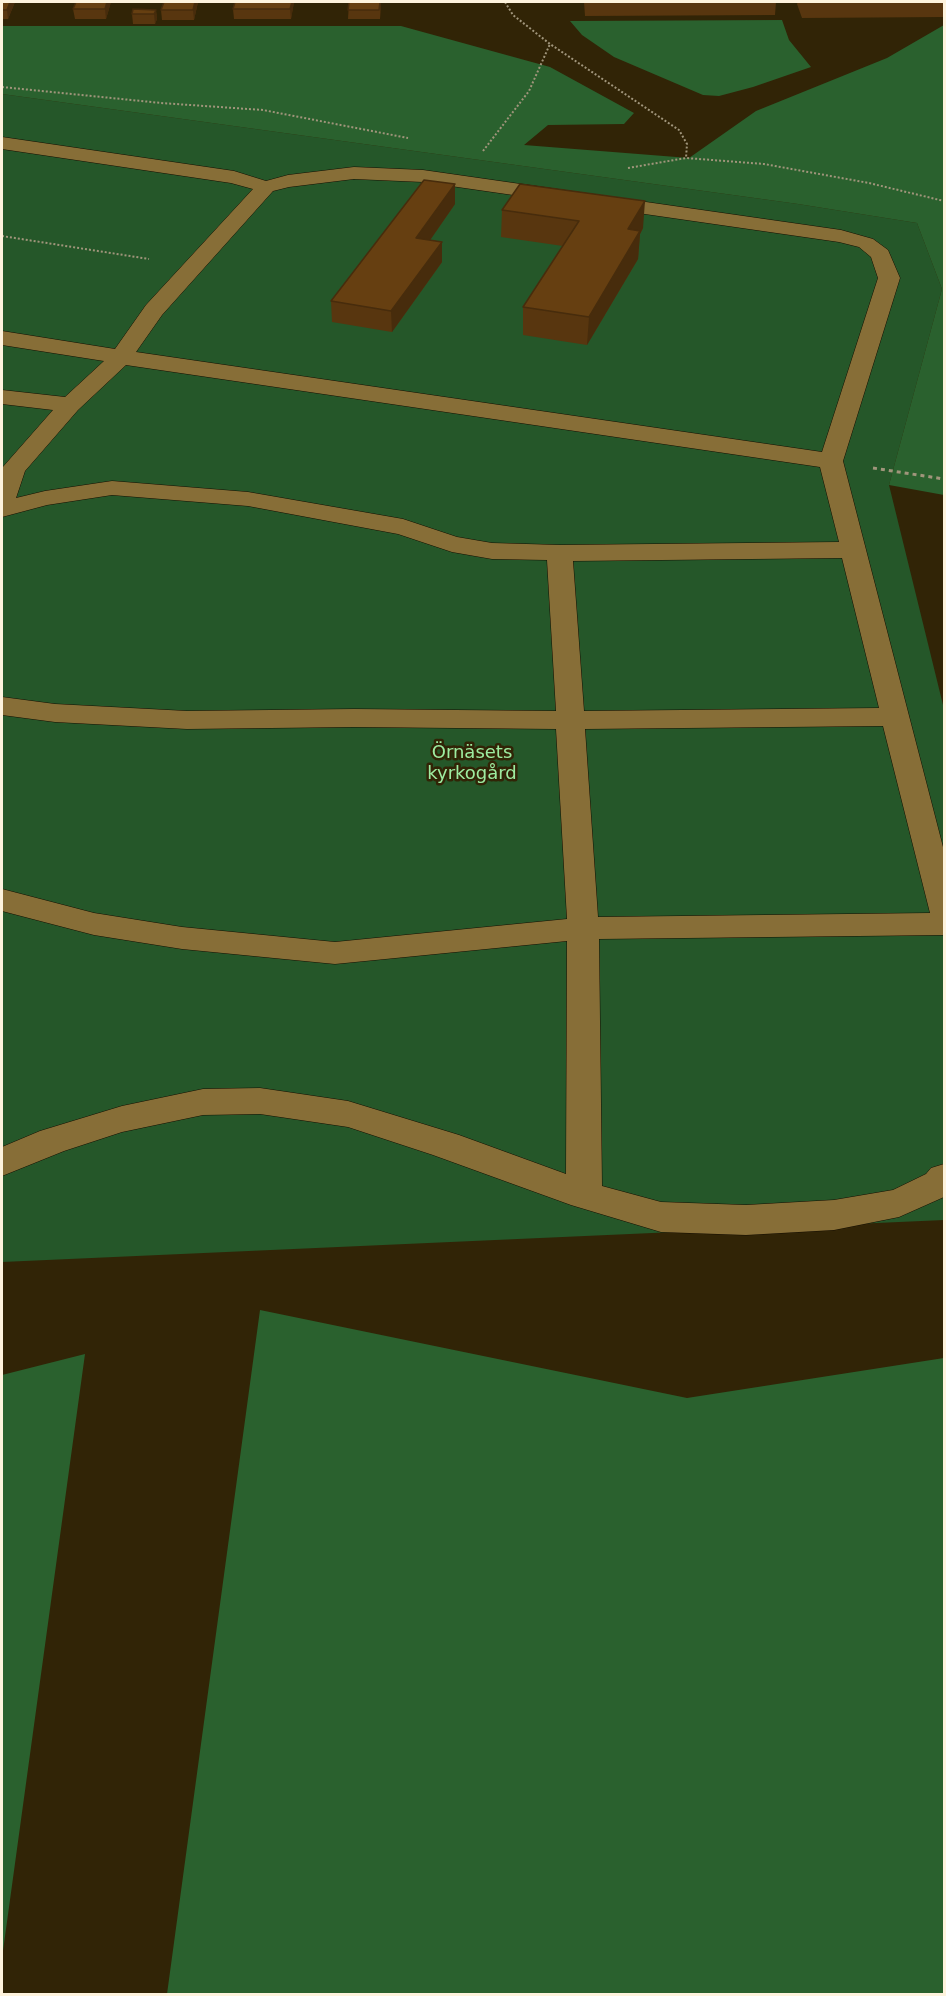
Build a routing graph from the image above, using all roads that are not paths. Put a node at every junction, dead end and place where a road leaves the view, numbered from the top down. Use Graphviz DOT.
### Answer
graph roads {
  1 [pos="2,143"];
  2 [pos="266,187"];
  3 [pos="2,338"];
  4 [pos="121,357"];
  5 [pos="2,397"];
  6 [pos="70,405"];
  7 [pos="831,461"];
  8 [pos="2,502"];
  9 [pos="2,510"];
  10 [pos="853,550"];
  11 [pos="560,553"];
  12 [pos="2,706"];
  13 [pos="895,717"];
  14 [pos="569,720"];
  15 [pos="2,900"];
  16 [pos="945,910"];
  17 [pos="945,924"];
  18 [pos="583,928"];
  19 [pos="2,1162"];
  20 [pos="945,1178"];
  21 [pos="585,1195"];
  1 -- 2 [label="street"];
  2 -- 4 [label="street"];
  2 -- 7 [label="street"];
  3 -- 4 [label="street"];
  4 -- 6 [label="street"];
  4 -- 7 [label="street"];
  5 -- 6 [label="street"];
  6 -- 8 [label="street"];
  7 -- 10 [label="street"];
  9 -- 11 [label="street"];
  10 -- 11 [label="street"];
  10 -- 13 [label="street"];
  11 -- 14 [label="street"];
  12 -- 14 [label="street"];
  13 -- 14 [label="street"];
  13 -- 16 [label="street"];
  14 -- 18 [label="street"];
  15 -- 18 [label="street"];
  17 -- 18 [label="street"];
  18 -- 21 [label="street"];
  19 -- 21 [label="street"];
  20 -- 21 [label="street"];
}
